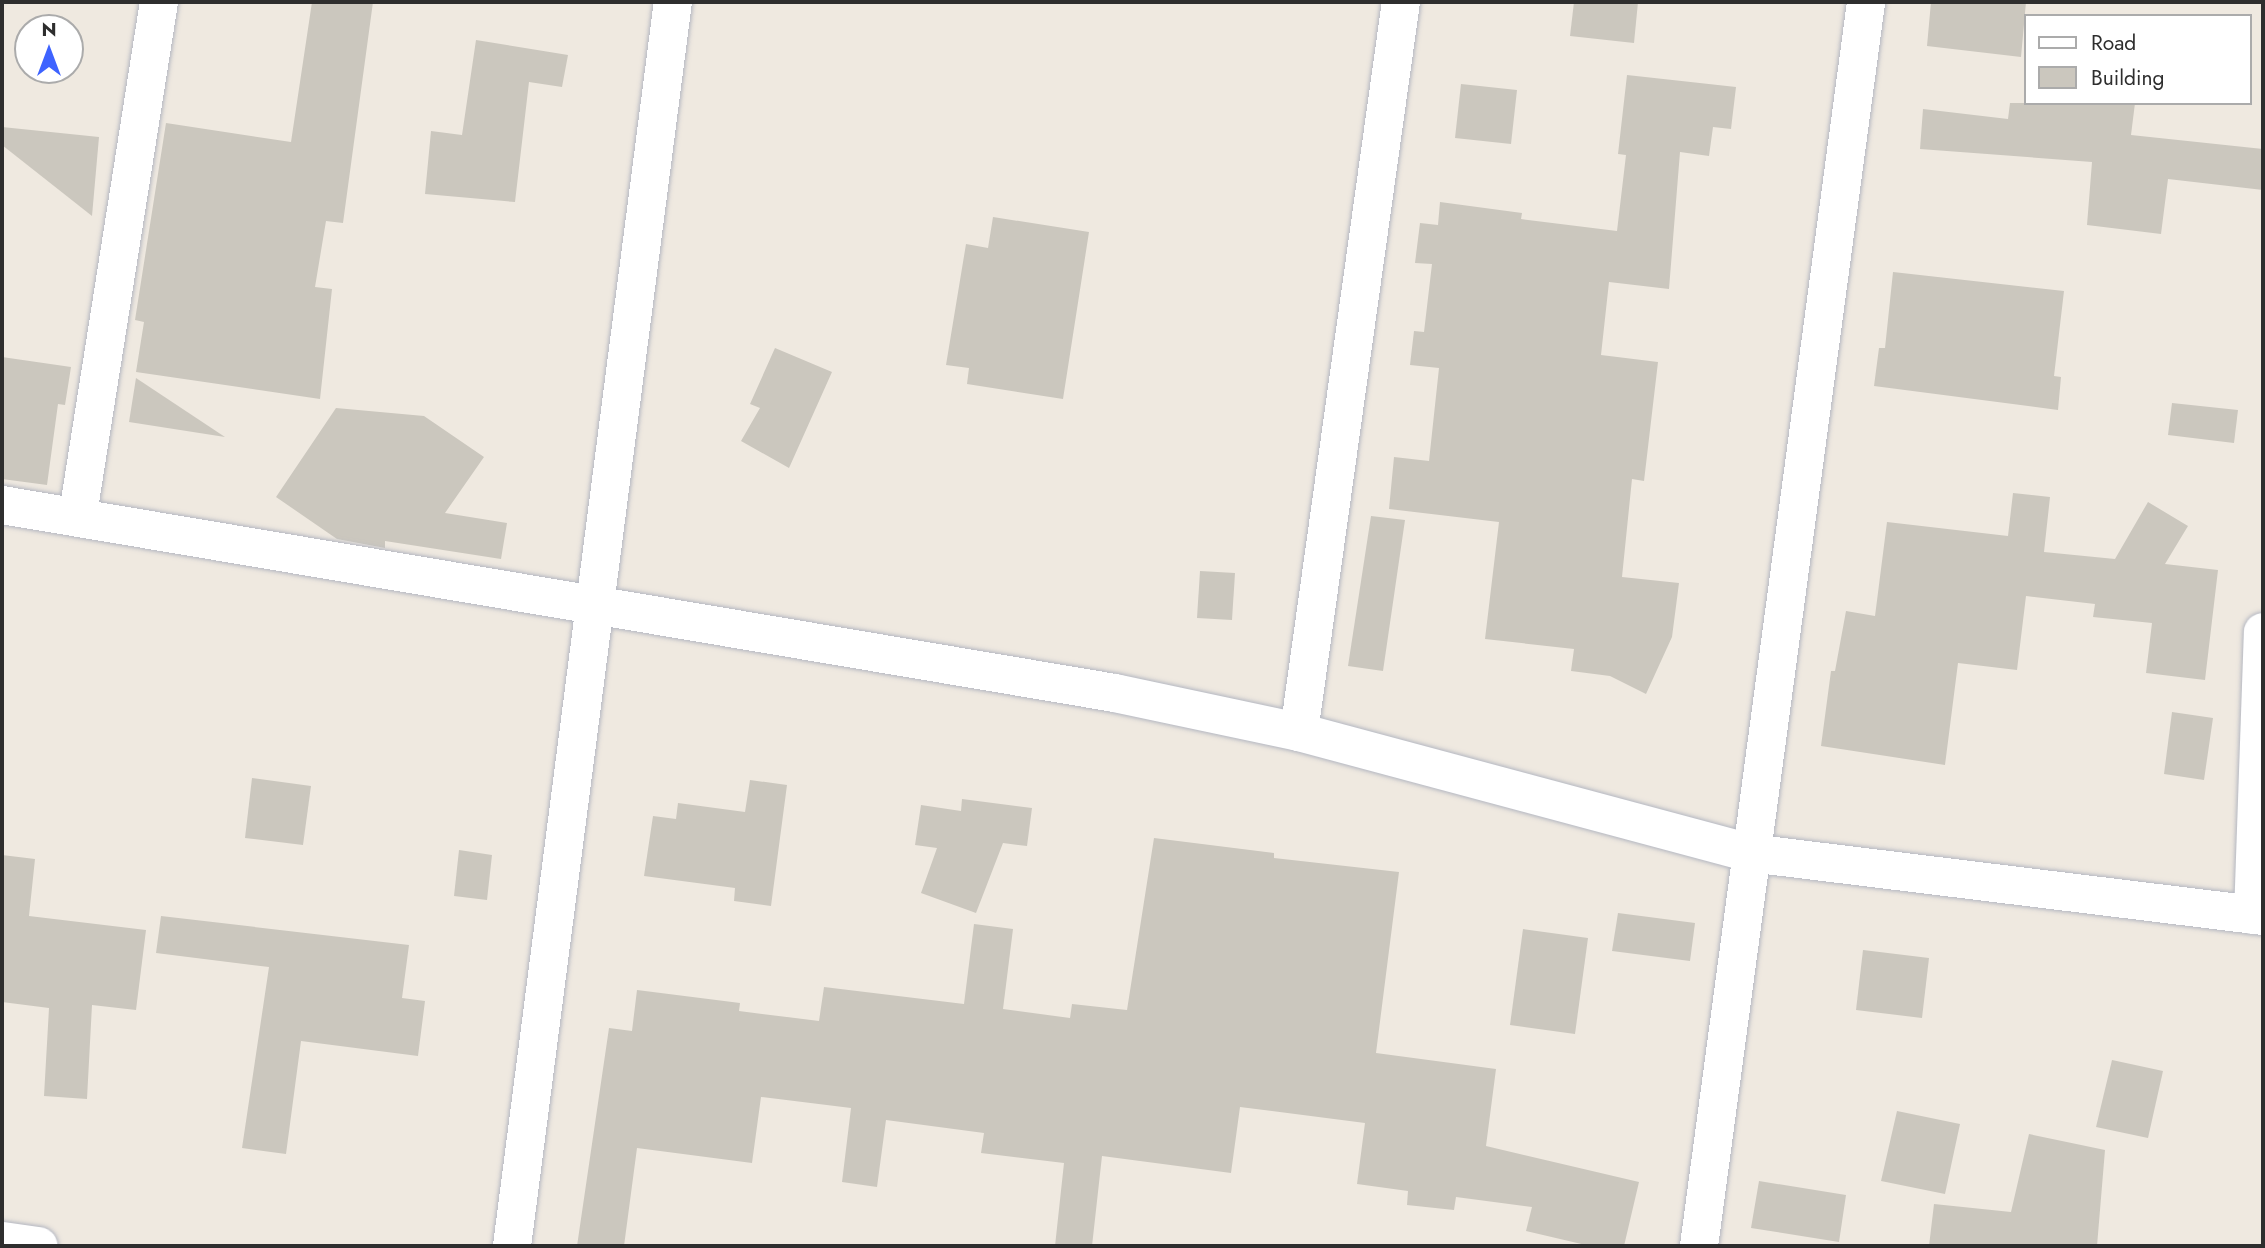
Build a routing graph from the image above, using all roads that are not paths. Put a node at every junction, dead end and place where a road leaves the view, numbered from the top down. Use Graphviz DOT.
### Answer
graph roads {
  1 [pos="159,2"];
  2 [pos="673,2"];
  3 [pos="1401,2"];
  4 [pos="1866,2"];
  5 [pos="2,505"];
  6 [pos="78,514"];
  7 [pos="598,604"];
  8 [pos="2263,632"];
  9 [pos="1300,732"];
  10 [pos="1750,853"];
  11 [pos="2258,916"];
  12 [pos="2,1241"];
  13 [pos="38,1246"];
  14 [pos="512,1246"];
  15 [pos="1699,1246"];
  1 -- 6 [label="street"];
  2 -- 7 [label="street"];
  3 -- 9 [label="street"];
  4 -- 10 [label="street"];
  5 -- 6 [label="street"];
  6 -- 7 [label="street"];
  7 -- 9 [label="street"];
  7 -- 14 [label="street"];
  8 -- 11 [label="street"];
  9 -- 10 [label="street"];
  10 -- 11 [label="street"];
  10 -- 15 [label="street"];
  12 -- 13 [label="street"];
}
